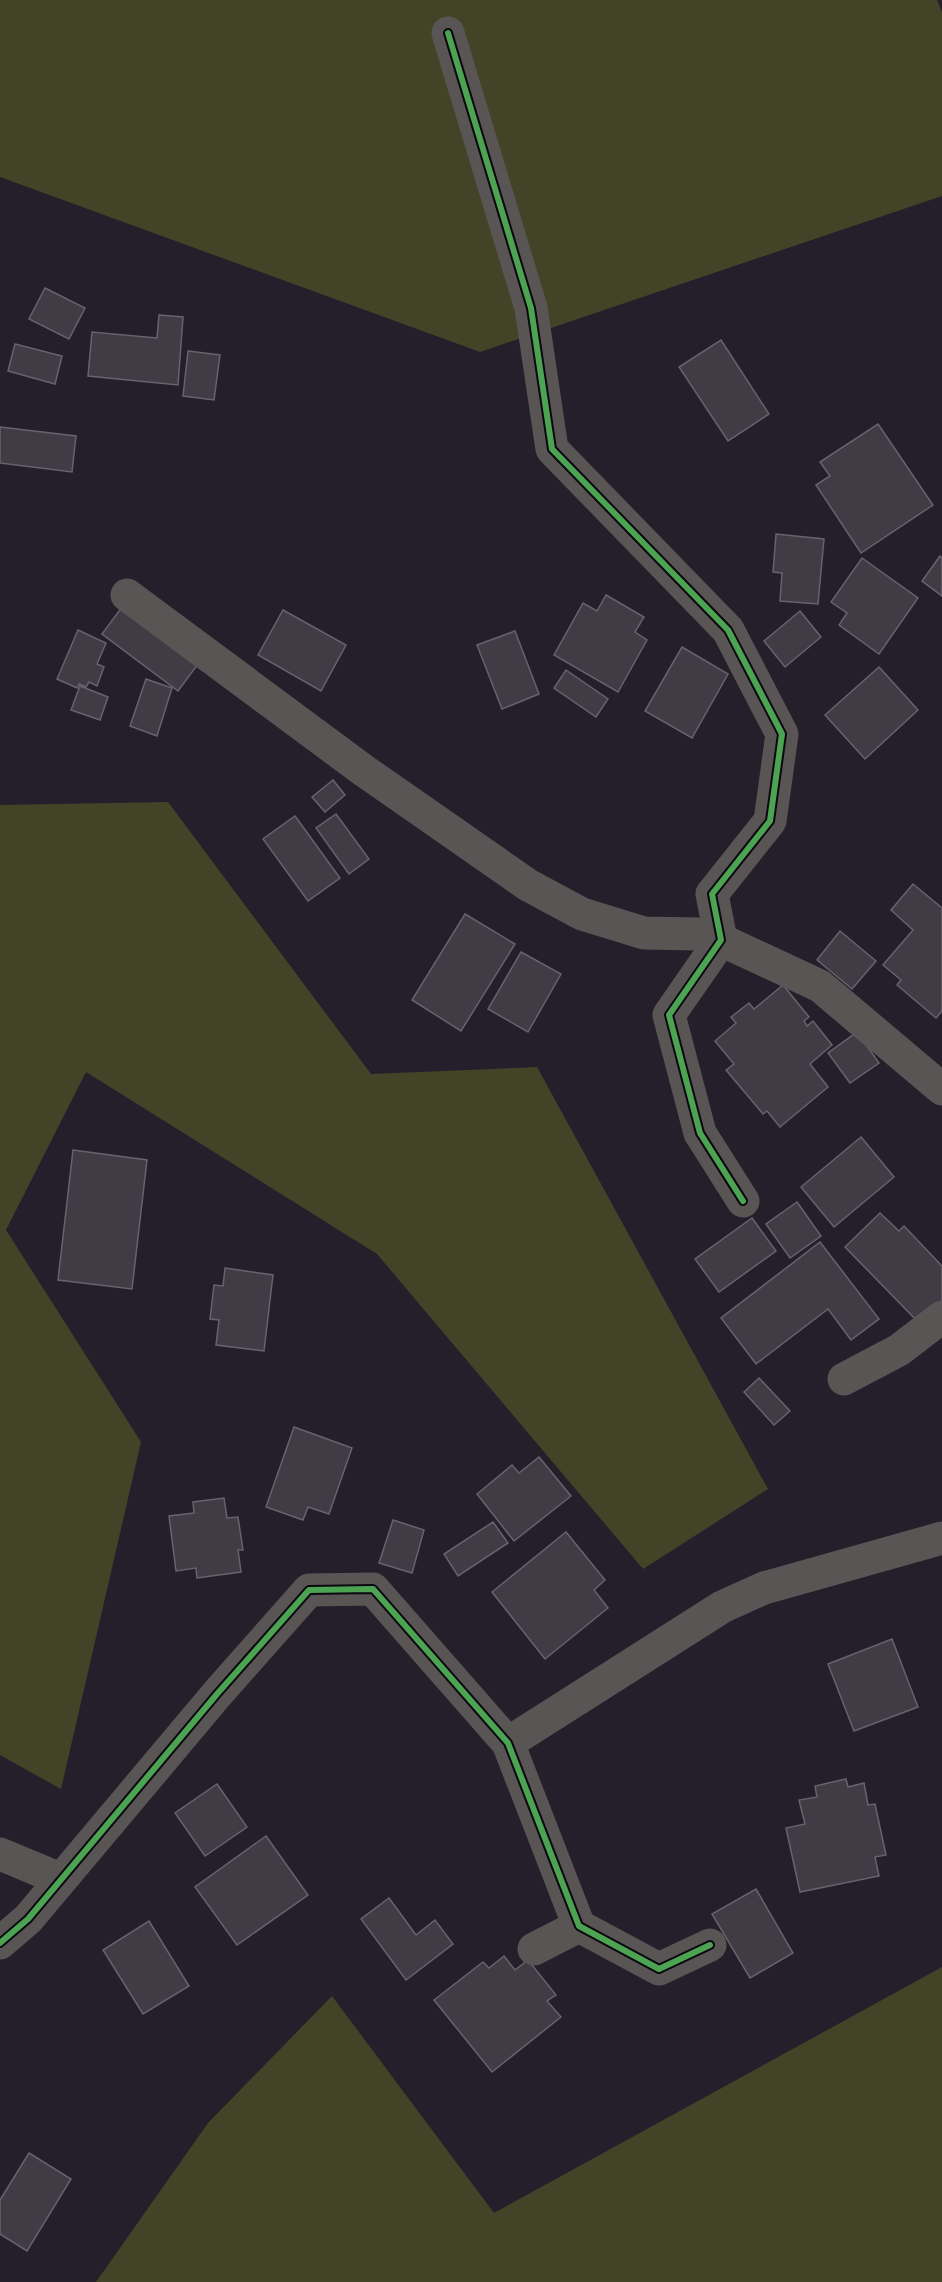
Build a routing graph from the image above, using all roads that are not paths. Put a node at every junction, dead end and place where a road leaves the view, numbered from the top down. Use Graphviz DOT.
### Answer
graph roads {
  1 [pos="448,33"];
  2 [pos="127,595"];
  3 [pos="721,940"];
  4 [pos="942,1089"];
  5 [pos="743,1201"];
  6 [pos="942,1317"];
  7 [pos="844,1379"];
  8 [pos="942,1538"];
  9 [pos="508,1743"];
  10 [pos="0,1854"];
  11 [pos="60,1879"];
  12 [pos="579,1926"];
  13 [pos="0,1943"];
  14 [pos="710,1945"];
  15 [pos="534,1950"];
  1 -- 3 [label="street"];
  2 -- 3 [label="street"];
  3 -- 4 [label="street"];
  3 -- 5 [label="street"];
  6 -- 7 [label="street"];
  8 -- 9 [label="street"];
  9 -- 11 [label="street"];
  9 -- 12 [label="street"];
  10 -- 11 [label="street"];
  11 -- 13 [label="street"];
  12 -- 14 [label="street"];
  12 -- 15 [label="street"];
}
